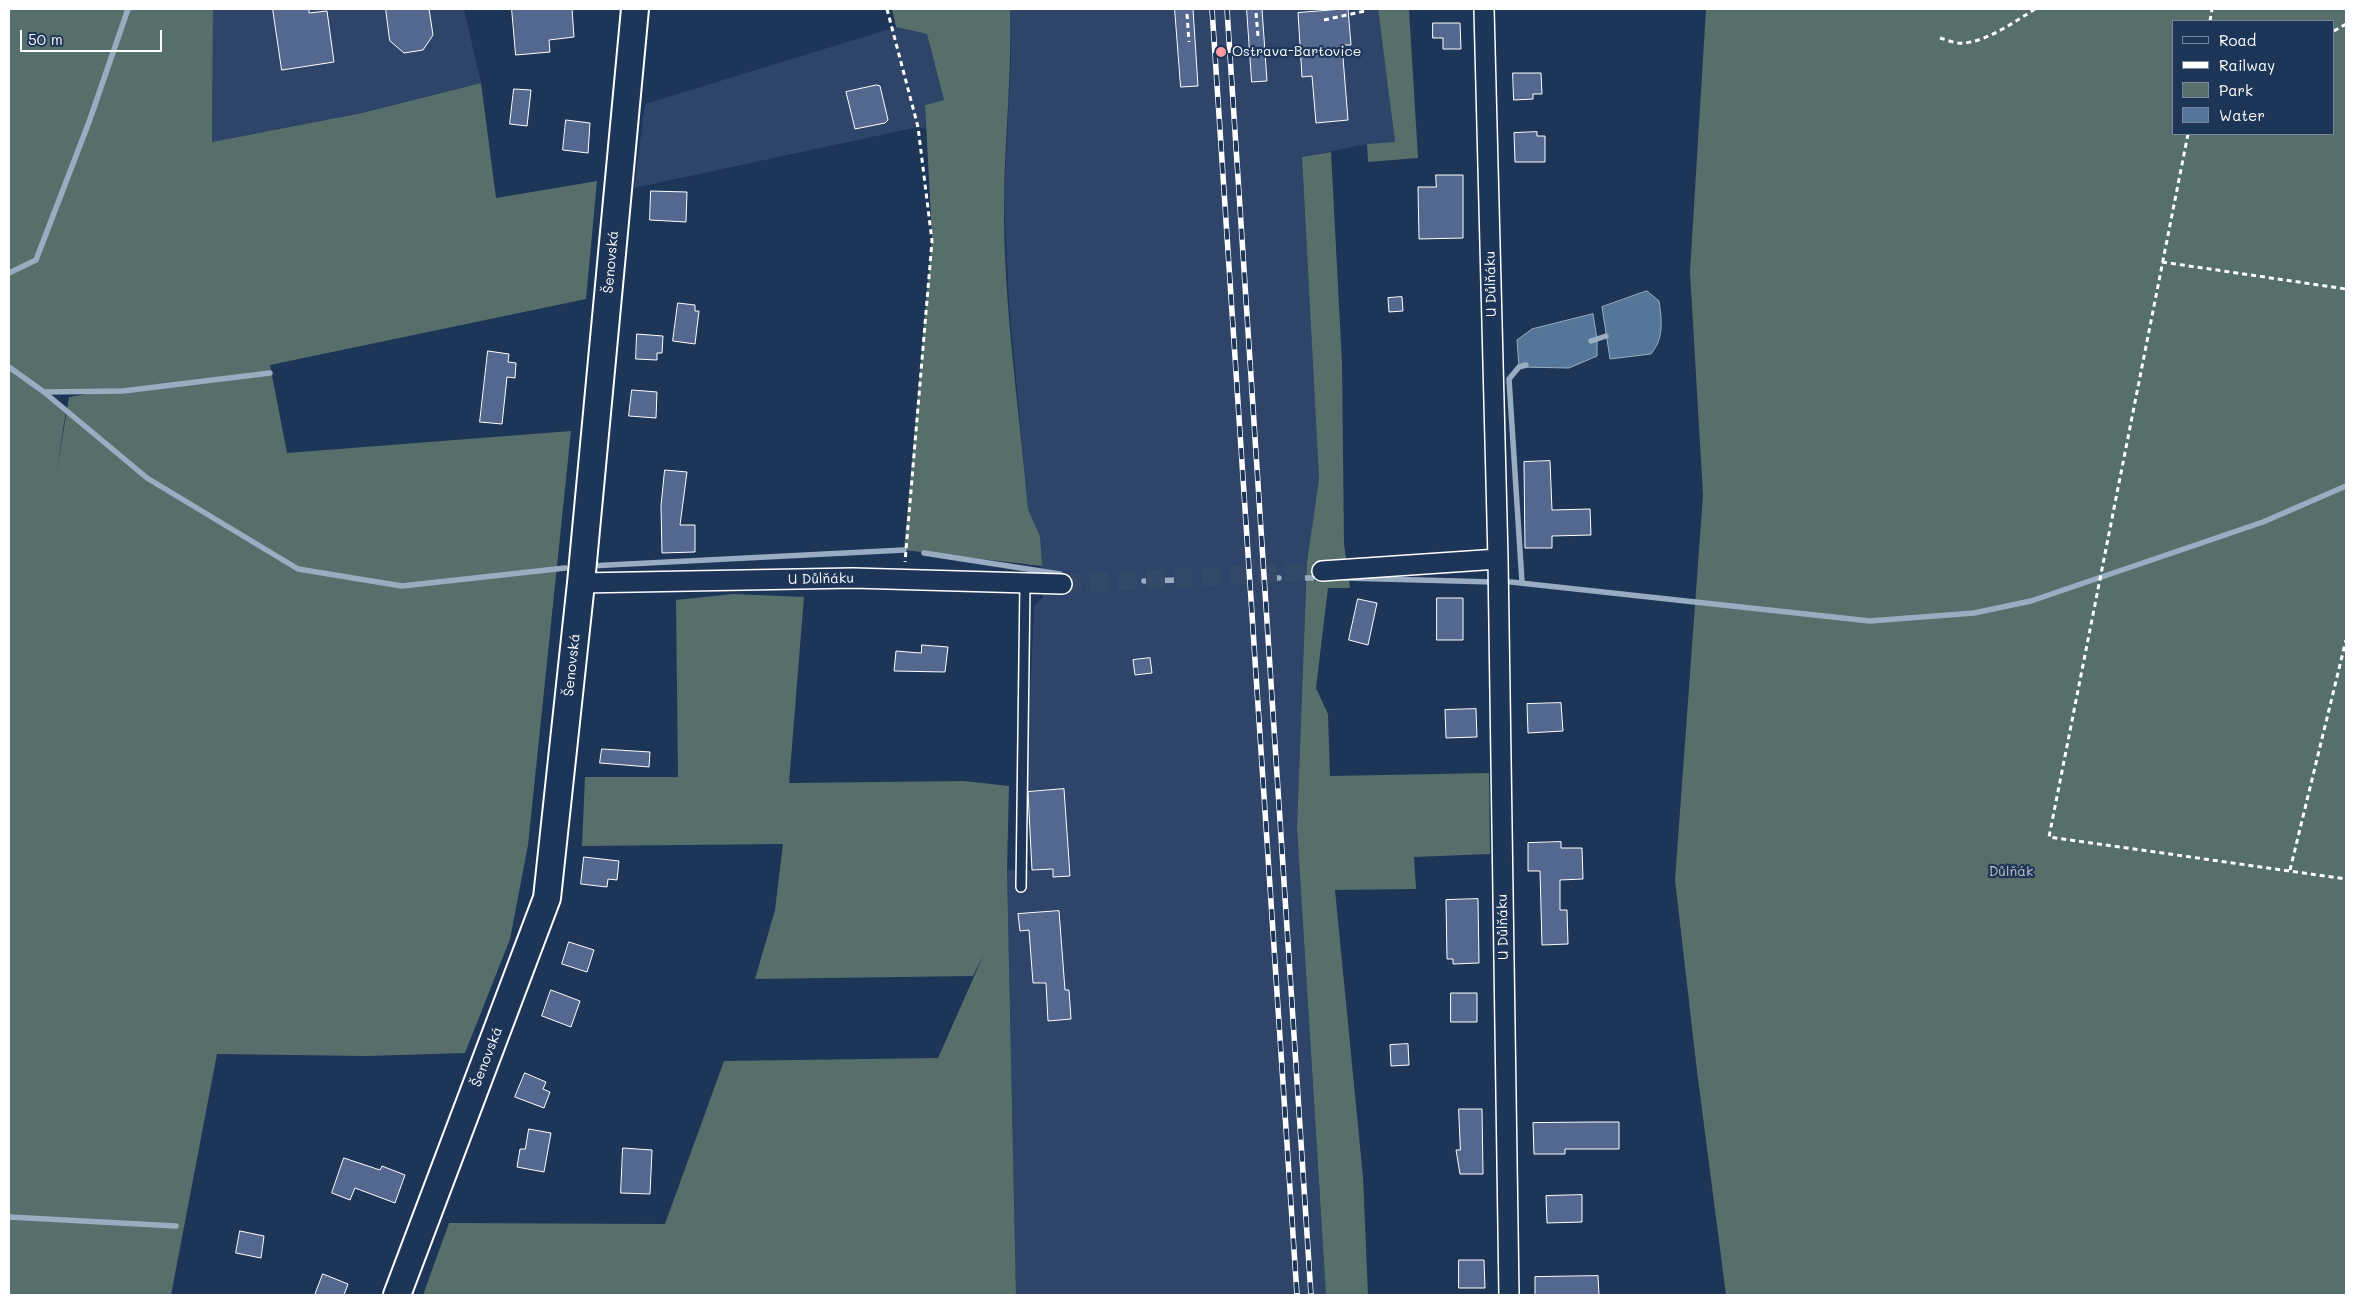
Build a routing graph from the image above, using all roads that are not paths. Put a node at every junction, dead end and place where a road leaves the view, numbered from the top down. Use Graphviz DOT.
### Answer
graph roads {
  1 [pos="636,9"];
  2 [pos="1484,9"];
  3 [pos="1498,559"];
  4 [pos="1322,571"];
  5 [pos="581,583"];
  6 [pos="1025,583"];
  7 [pos="1062,584"];
  8 [pos="1021,887"];
  9 [pos="397,1295"];
  10 [pos="1509,1295"];
  1 -- 5 [label="street, Šenovská"];
  2 -- 3 [label="street, U Důlňáku"];
  3 -- 4 [label="street"];
  3 -- 10 [label="street, U Důlňáku"];
  5 -- 6 [label="street, U Důlňáku"];
  5 -- 9 [label="street, Šenovská"];
  6 -- 7 [label="street, U Důlňáku"];
  6 -- 8 [label="lane"];
}
